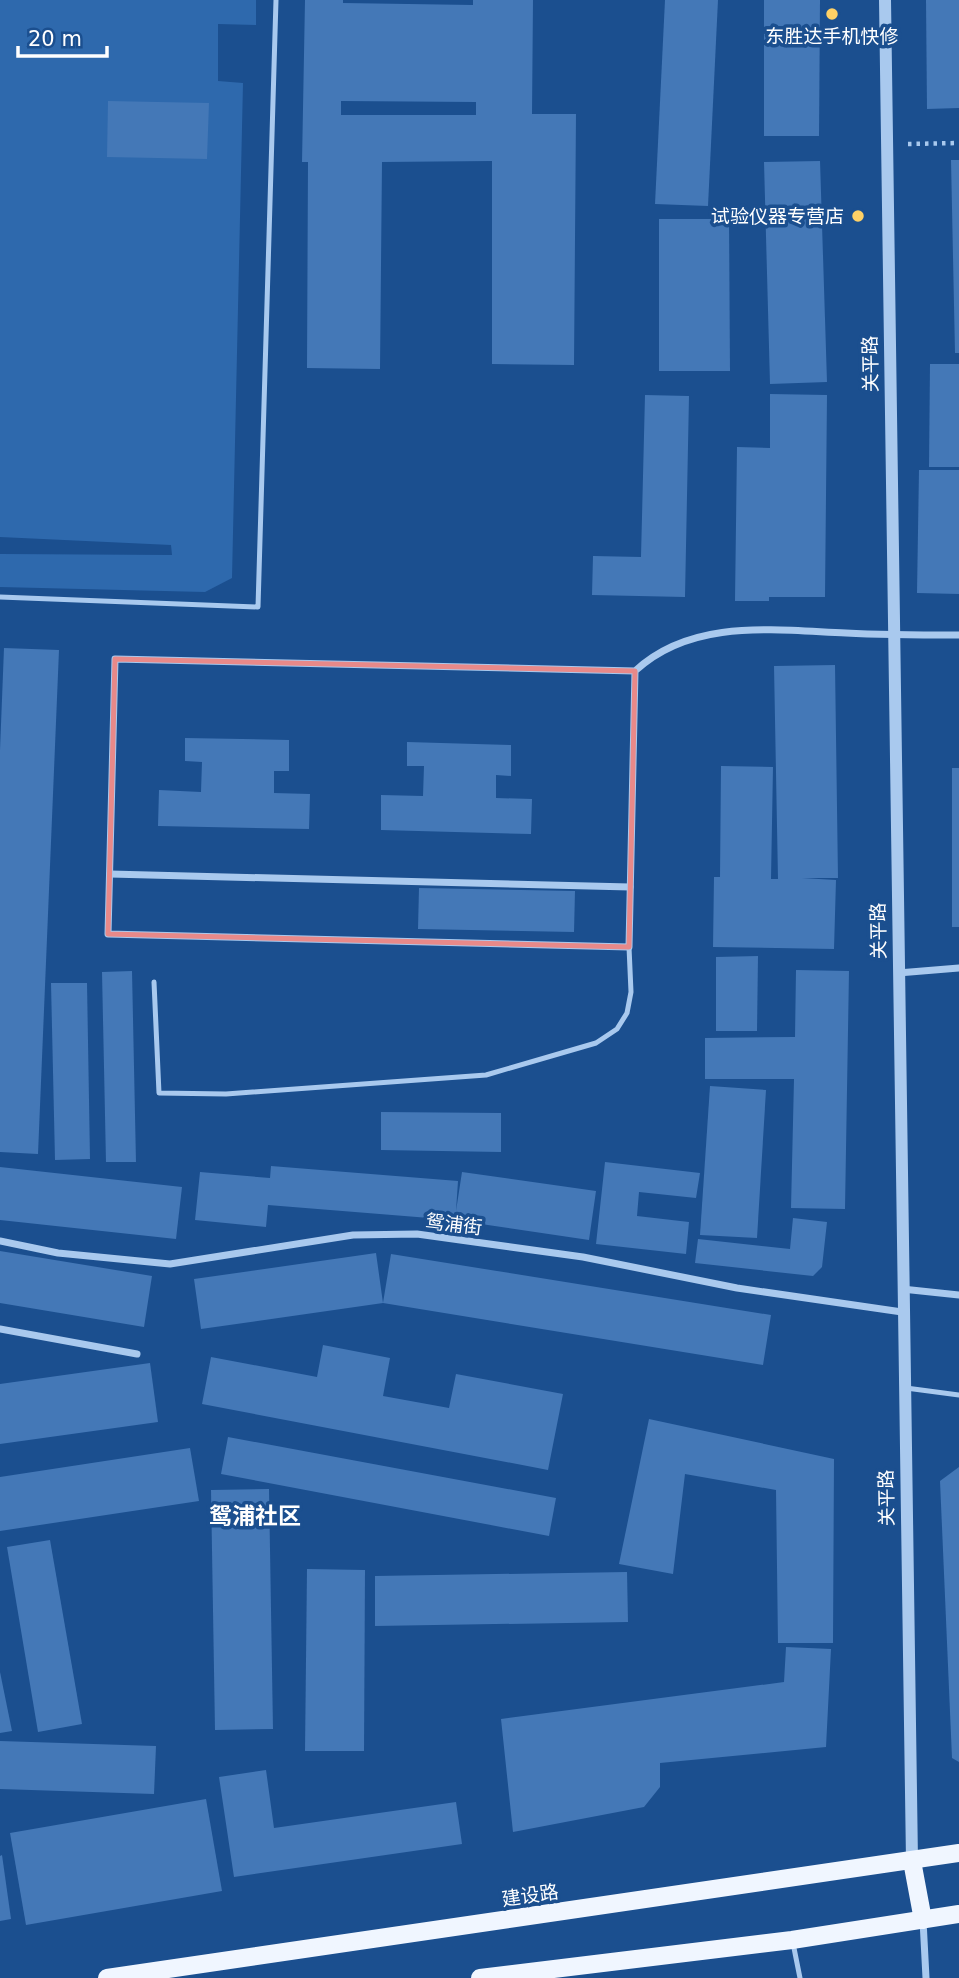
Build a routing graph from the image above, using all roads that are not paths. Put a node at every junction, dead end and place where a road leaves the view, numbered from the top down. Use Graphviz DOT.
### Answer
graph roads {
  1 [pos="276,0"];
  2 [pos="885,0"];
  3 [pos="0,597"];
  4 [pos="893,635"];
  5 [pos="959,635"];
  6 [pos="635,671"];
  7 [pos="110,874"];
  8 [pos="630,887"];
  9 [pos="629,947"];
  10 [pos="959,968"];
  11 [pos="898,973"];
  12 [pos="154,982"];
  13 [pos="0,1241"];
  14 [pos="902,1289"];
  15 [pos="959,1295"];
  16 [pos="902,1312"];
  17 [pos="0,1329"];
  18 [pos="136,1354"];
  19 [pos="903,1387"];
  20 [pos="959,1395"];
  21 [pos="959,1853"];
  22 [pos="912,1861"];
  23 [pos="959,1914"];
  24 [pos="923,1920"];
  25 [pos="792,1940"];
  26 [pos="107,1978"];
  27 [pos="480,1978"];
  28 [pos="800,1978"];
  29 [pos="926,1978"];
  1 -- 3 [label="lane"];
  2 -- 4 [label="street, 关平路"];
  4 -- 5 [label="street"];
  4 -- 6 [label="street"];
  4 -- 11 [label="street, 关平路"];
  6 -- 7 [label="street"];
  6 -- 8 [label="street"];
  7 -- 8 [label="street"];
  7 -- 9 [label="street"];
  8 -- 9 [label="street"];
  9 -- 12 [label="lane"];
  10 -- 11 [label="street"];
  11 -- 14 [label="street, 关平路"];
  13 -- 16 [label="street, 鸳浦街"];
  14 -- 15 [label="street"];
  14 -- 16 [label="street, 关平路"];
  16 -- 19 [label="street, 关平路"];
  17 -- 18 [label="street"];
  19 -- 20 [label="lane"];
  19 -- 22 [label="street, 关平路"];
  21 -- 22 [label="main road, 建设路"];
  22 -- 24 [label="main road"];
  22 -- 26 [label="main road, 建设路"];
  23 -- 24 [label="main road"];
  24 -- 25 [label="main road"];
  24 -- 29 [label="street"];
  25 -- 27 [label="main road"];
  25 -- 28 [label="lane"];
}
